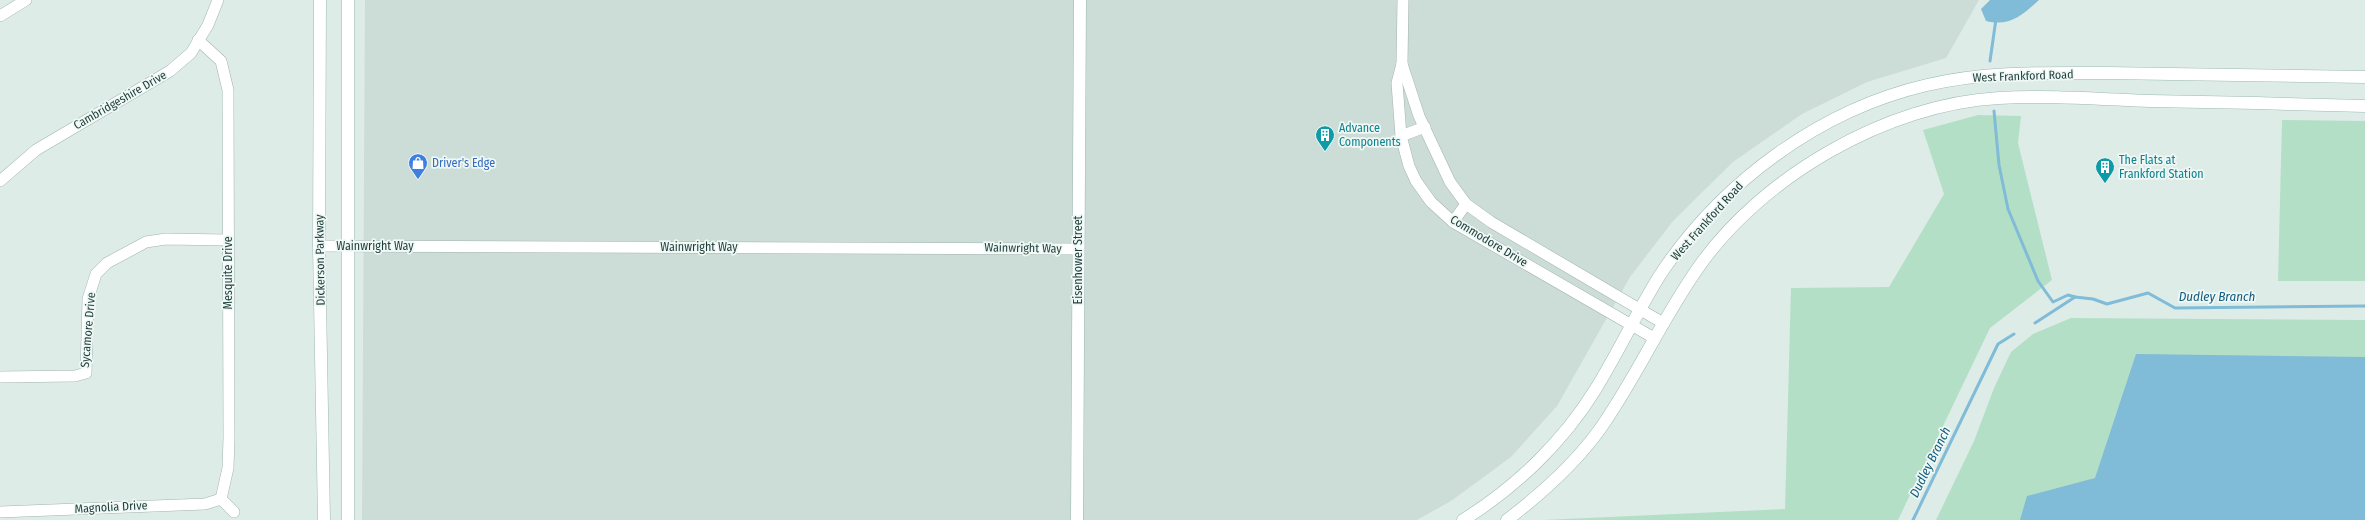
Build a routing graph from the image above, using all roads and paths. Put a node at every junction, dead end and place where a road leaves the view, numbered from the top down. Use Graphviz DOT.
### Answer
graph roads {
  1 [pos="26,0"];
  2 [pos="218,0"];
  3 [pos="320,0"];
  4 [pos="348,0"];
  5 [pos="1080,0"];
  6 [pos="1403,0"];
  7 [pos="0,16"];
  8 [pos="198,40"];
  9 [pos="1402,64"];
  10 [pos="2365,77"];
  11 [pos="2365,106"];
  12 [pos="1425,128"];
  13 [pos="1401,136"];
  14 [pos="0,181"];
  15 [pos="1466,204"];
  16 [pos="1453,222"];
  17 [pos="228,240"];
  18 [pos="319,246"];
  19 [pos="347,246"];
  20 [pos="1078,249"];
  21 [pos="1640,310"];
  22 [pos="1663,322"];
  23 [pos="1632,326"];
  24 [pos="1654,338"];
  25 [pos="0,377"];
  26 [pos="221,499"];
  27 [pos="0,512"];
  28 [pos="234,512"];
  29 [pos="324,520"];
  30 [pos="348,520"];
  31 [pos="1077,520"];
  32 [pos="1463,520"];
  33 [pos="1507,520"];
  1 -- 7 [label="street"];
  2 -- 8 [label="street, Cambridgeshire Drive"];
  3 -- 18 [label="main road, Dickerson Parkway"];
  4 -- 19 [label="main road"];
  5 -- 20 [label="main road, Eisenhower Street"];
  6 -- 9 [label="street, Commodore Drive"];
  8 -- 14 [label="street, Cambridgeshire Drive"];
  8 -- 17 [label="street, Mesquite Drive"];
  9 -- 12 [label="street, Commodore Drive"];
  9 -- 13 [label="street, Commodore Drive"];
  10 -- 21 [label="main road, West Frankford Road"];
  11 -- 22 [label="main road, West Frankford Road"];
  12 -- 13 [label="street"];
  12 -- 15 [label="street, Commodore Drive"];
  13 -- 16 [label="street, Commodore Drive"];
  15 -- 16 [label="street"];
  15 -- 21 [label="street, Commodore Drive"];
  16 -- 23 [label="street, Commodore Drive"];
  17 -- 25 [label="street, Sycamore Drive"];
  17 -- 26 [label="street, Mesquite Drive"];
  18 -- 19 [label="street, Wainwright Way"];
  18 -- 29 [label="main road, Dickerson Parkway"];
  19 -- 20 [label="street, Wainwright Way"];
  19 -- 30 [label="main road"];
  20 -- 31 [label="main road, Eisenhower Street"];
  21 -- 22 [label="street, Commodore Drive"];
  21 -- 23 [label="main road, West Frankford Road"];
  22 -- 24 [label="main road, West Frankford Road"];
  23 -- 24 [label="street, Commodore Drive"];
  23 -- 32 [label="main road, West Frankford Road"];
  24 -- 33 [label="main road, West Frankford Road"];
  26 -- 27 [label="street, Magnolia Drive"];
  26 -- 28 [label="street"];
}
